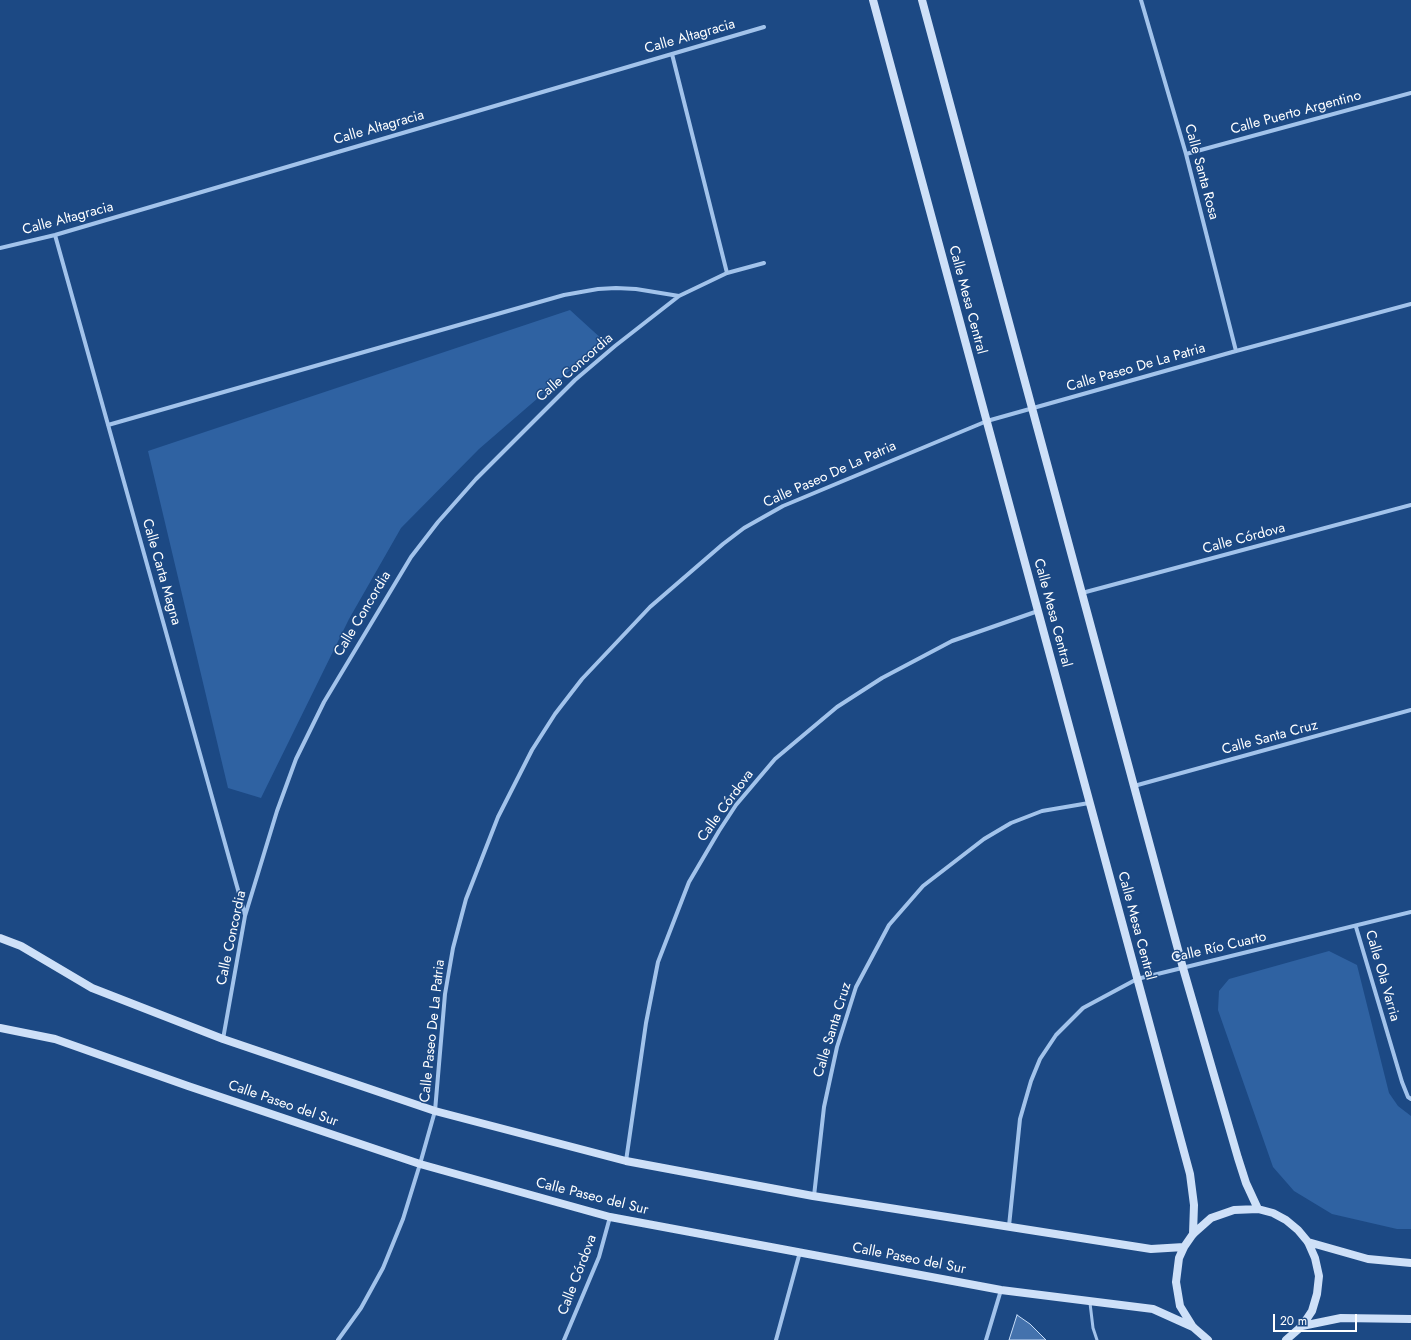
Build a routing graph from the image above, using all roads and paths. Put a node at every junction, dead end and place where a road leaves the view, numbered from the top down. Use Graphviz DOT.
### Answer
graph roads {
  1 [pos="873,0"];
  2 [pos="922,0"];
  3 [pos="1140,0"];
  4 [pos="764,27"];
  5 [pos="672,54"];
  6 [pos="1411,93"];
  7 [pos="1186,154"];
  8 [pos="55,235"];
  9 [pos="0,248"];
  10 [pos="764,263"];
  11 [pos="727,272"];
  12 [pos="679,296"];
  13 [pos="1411,304"];
  14 [pos="1236,351"];
  15 [pos="1032,409"];
  16 [pos="986,421"];
  17 [pos="108,425"];
  18 [pos="1411,505"];
  19 [pos="1082,593"];
  20 [pos="1038,611"];
  21 [pos="1411,710"];
  22 [pos="1134,786"];
  23 [pos="1090,804"];
  24 [pos="1411,912"];
  25 [pos="245,916"];
  26 [pos="1356,927"];
  27 [pos="0,938"];
  28 [pos="1183,968"];
  29 [pos="1137,979"];
  30 [pos="0,1028"];
  31 [pos="223,1039"];
  32 [pos="1411,1100"];
  33 [pos="435,1111"];
  34 [pos="626,1161"];
  35 [pos="420,1164"];
  36 [pos="814,1196"];
  37 [pos="1258,1209"];
  38 [pos="610,1217"];
  39 [pos="1009,1226"];
  40 [pos="1193,1234"];
  41 [pos="1308,1242"];
  42 [pos="1184,1247"];
  43 [pos="800,1252"];
  44 [pos="1411,1263"];
  45 [pos="1001,1290"];
  46 [pos="1090,1301"];
  47 [pos="1411,1319"];
  48 [pos="1302,1326"];
  49 [pos="1192,1327"];
  50 [pos="338,1340"];
  51 [pos="564,1340"];
  52 [pos="776,1340"];
  53 [pos="986,1340"];
  54 [pos="1098,1340"];
  55 [pos="1208,1340"];
  56 [pos="1286,1340"];
  1 -- 16 [label="main road, Calle Mesa Central"];
  2 -- 15 [label="main road"];
  3 -- 7 [label="street, Calle Santa Rosa"];
  4 -- 5 [label="street, Calle Altagracia"];
  5 -- 8 [label="street, Calle Altagracia"];
  5 -- 11 [label="street"];
  6 -- 7 [label="street, Calle Puerto Argentino"];
  7 -- 14 [label="street, Calle Santa Rosa"];
  8 -- 9 [label="street, Calle Altagracia"];
  8 -- 17 [label="street, Calle Carta Magna"];
  10 -- 11 [label="street, Calle Concordia"];
  11 -- 12 [label="street, Calle Concordia"];
  12 -- 17 [label="street"];
  12 -- 25 [label="street, Calle Concordia"];
  13 -- 14 [label="street, Calle Paseo De La Patria"];
  14 -- 15 [label="street, Calle Paseo De La Patria"];
  15 -- 16 [label="street, Calle Paseo De La Patria"];
  15 -- 19 [label="main road"];
  16 -- 20 [label="main road, Calle Mesa Central"];
  16 -- 33 [label="street, Calle Paseo De La Patria"];
  17 -- 25 [label="street, Calle Carta Magna"];
  18 -- 19 [label="street, Calle Córdova"];
  19 -- 22 [label="main road"];
  20 -- 23 [label="main road, Calle Mesa Central"];
  20 -- 34 [label="street, Calle Córdova"];
  21 -- 22 [label="street, Calle Santa Cruz"];
  22 -- 28 [label="main road"];
  23 -- 29 [label="main road, Calle Mesa Central"];
  23 -- 36 [label="street, Calle Santa Cruz"];
  24 -- 26 [label="street, Calle Río Cuarto"];
  25 -- 31 [label="street, Calle Concordia"];
  26 -- 28 [label="street, Calle Río Cuarto"];
  26 -- 32 [label="street, Calle Ola Varria"];
  27 -- 31 [label="main road"];
  28 -- 29 [label="street, Calle Río Cuarto"];
  28 -- 37 [label="main road"];
  29 -- 39 [label="street, Calle Río Cuarto"];
  29 -- 40 [label="main road, Calle Mesa Central"];
  30 -- 35 [label="main road, Calle Paseo del Sur"];
  31 -- 33 [label="main road"];
  33 -- 34 [label="main road"];
  33 -- 35 [label="street, Calle Paseo De La Patria"];
  34 -- 36 [label="main road"];
  35 -- 38 [label="main road, Calle Paseo del Sur"];
  35 -- 50 [label="street, Calle Paseo De La Patria"];
  36 -- 39 [label="main road"];
  37 -- 40 [label="main road"];
  37 -- 41 [label="main road"];
  38 -- 43 [label="main road, Calle Paseo del Sur"];
  38 -- 51 [label="street, Calle Córdova"];
  39 -- 42 [label="main road"];
  40 -- 42 [label="main road"];
  41 -- 44 [label="main road"];
  41 -- 48 [label="main road"];
  42 -- 49 [label="main road"];
  43 -- 45 [label="main road, Calle Paseo del Sur"];
  43 -- 52 [label="street"];
  45 -- 46 [label="main road, Calle Paseo del Sur"];
  45 -- 53 [label="street"];
  46 -- 49 [label="main road, Calle Paseo del Sur"];
  46 -- 54 [label="lane"];
  47 -- 48 [label="main road"];
  48 -- 56 [label="main road"];
  49 -- 55 [label="main road"];
}
